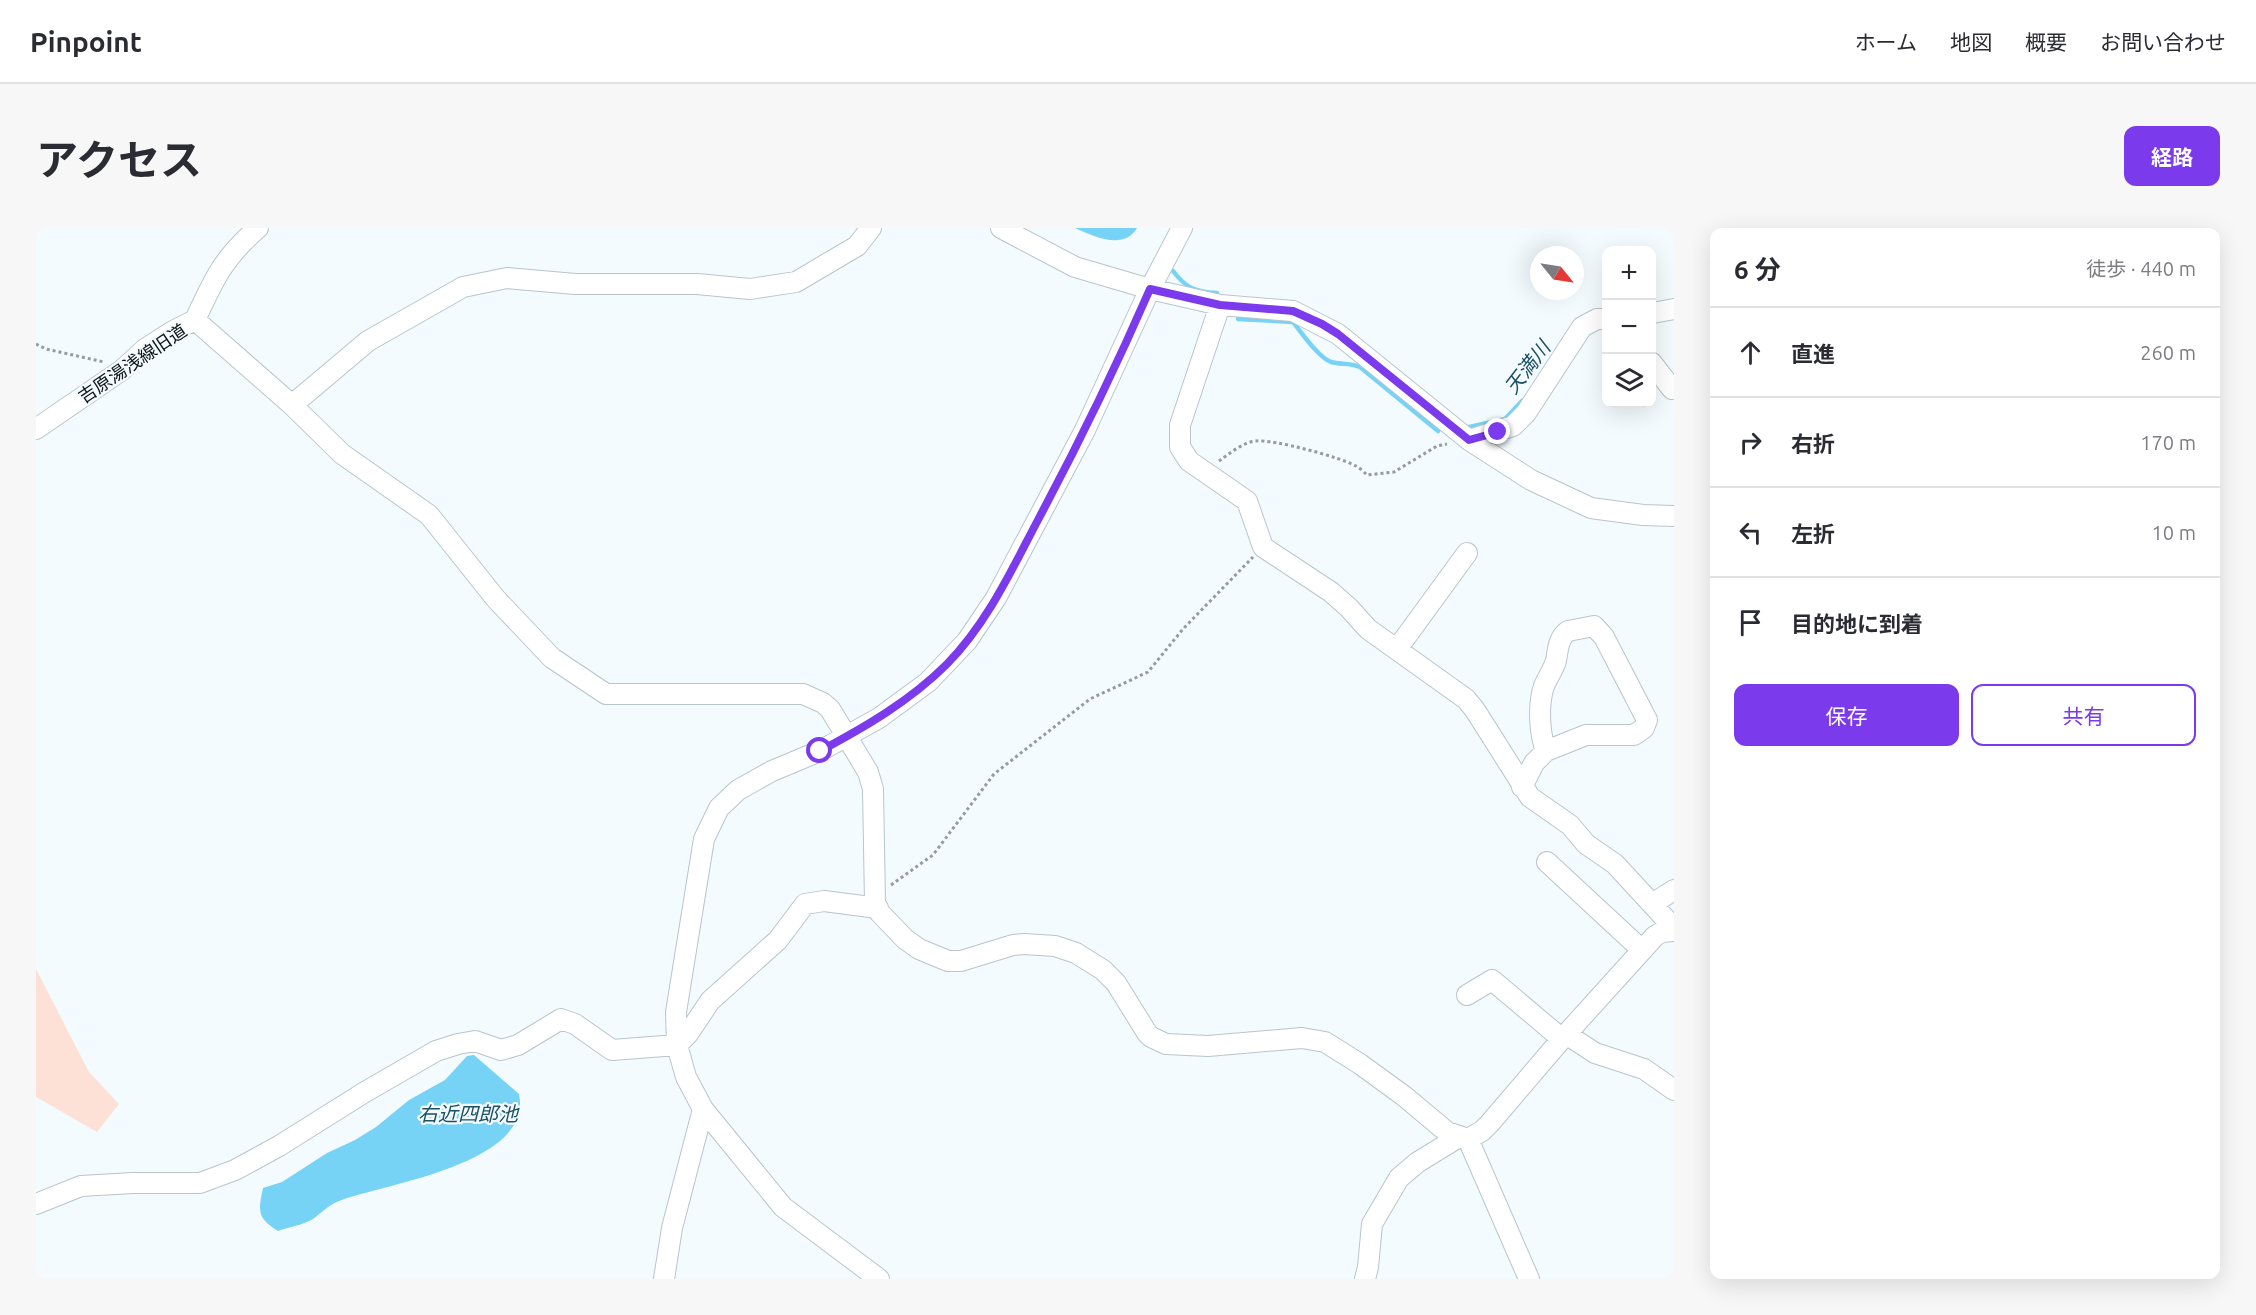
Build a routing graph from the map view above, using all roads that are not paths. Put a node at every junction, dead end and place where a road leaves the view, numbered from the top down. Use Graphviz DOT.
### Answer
graph roads {
  1 [pos="258,228"];
  2 [pos="871,228"];
  3 [pos="1001,228"];
  4 [pos="1182,228"];
  5 [pos="1150,289"];
  6 [pos="1220,305"];
  7 [pos="1674,309"];
  8 [pos="1656,312"];
  9 [pos="1602,319"];
  10 [pos="195,321"];
  11 [pos="1656,368"];
  12 [pos="1672,389"];
  13 [pos="292,405"];
  14 [pos="36,429"];
  15 [pos="1469,440"];
  16 [pos="1674,516"];
  17 [pos="1467,553"];
  18 [pos="1397,649"];
  19 [pos="848,736"];
  20 [pos="1546,751"];
  21 [pos="1522,787"];
  22 [pos="1547,861"];
  23 [pos="1674,890"];
  24 [pos="876,902"];
  25 [pos="1652,904"];
  26 [pos="1674,930"];
  27 [pos="1642,950"];
  28 [pos="1467,995"];
  29 [pos="1564,1037"];
  30 [pos="677,1045"];
  31 [pos="1674,1090"];
  32 [pos="703,1109"];
  33 [pos="1464,1138"];
  34 [pos="36,1204"];
  35 [pos="664,1279"];
  36 [pos="879,1279"];
  37 [pos="1365,1279"];
  38 [pos="1529,1279"];
  1 -- 10 [label="street, 吉原湯浅線旧道"];
  2 -- 13 [label="street"];
  3 -- 5 [label="street"];
  4 -- 5 [label="street"];
  5 -- 6 [label="street"];
  5 -- 19 [label="street"];
  6 -- 15 [label="street"];
  6 -- 18 [label="street"];
  7 -- 8 [label="street"];
  9 -- 15 [label="street"];
  10 -- 13 [label="street"];
  10 -- 14 [label="street, 吉原湯浅線旧道"];
  11 -- 12 [label="street"];
  13 -- 19 [label="street"];
  15 -- 16 [label="street"];
  17 -- 18 [label="street"];
  18 -- 21 [label="street"];
  19 -- 24 [label="street"];
  19 -- 30 [label="street"];
  20 -- 20 [label="street"];
  20 -- 21 [label="street"];
  21 -- 25 [label="street"];
  22 -- 27 [label="street"];
  23 -- 25 [label="street"];
  24 -- 30 [label="street"];
  24 -- 33 [label="street"];
  25 -- 26 [label="street"];
  26 -- 27 [label="street"];
  27 -- 29 [label="street"];
  28 -- 29 [label="street"];
  29 -- 31 [label="street"];
  29 -- 33 [label="street"];
  30 -- 32 [label="street"];
  30 -- 34 [label="street"];
  32 -- 35 [label="street"];
  32 -- 36 [label="street"];
  33 -- 37 [label="street"];
  33 -- 38 [label="street"];
}
